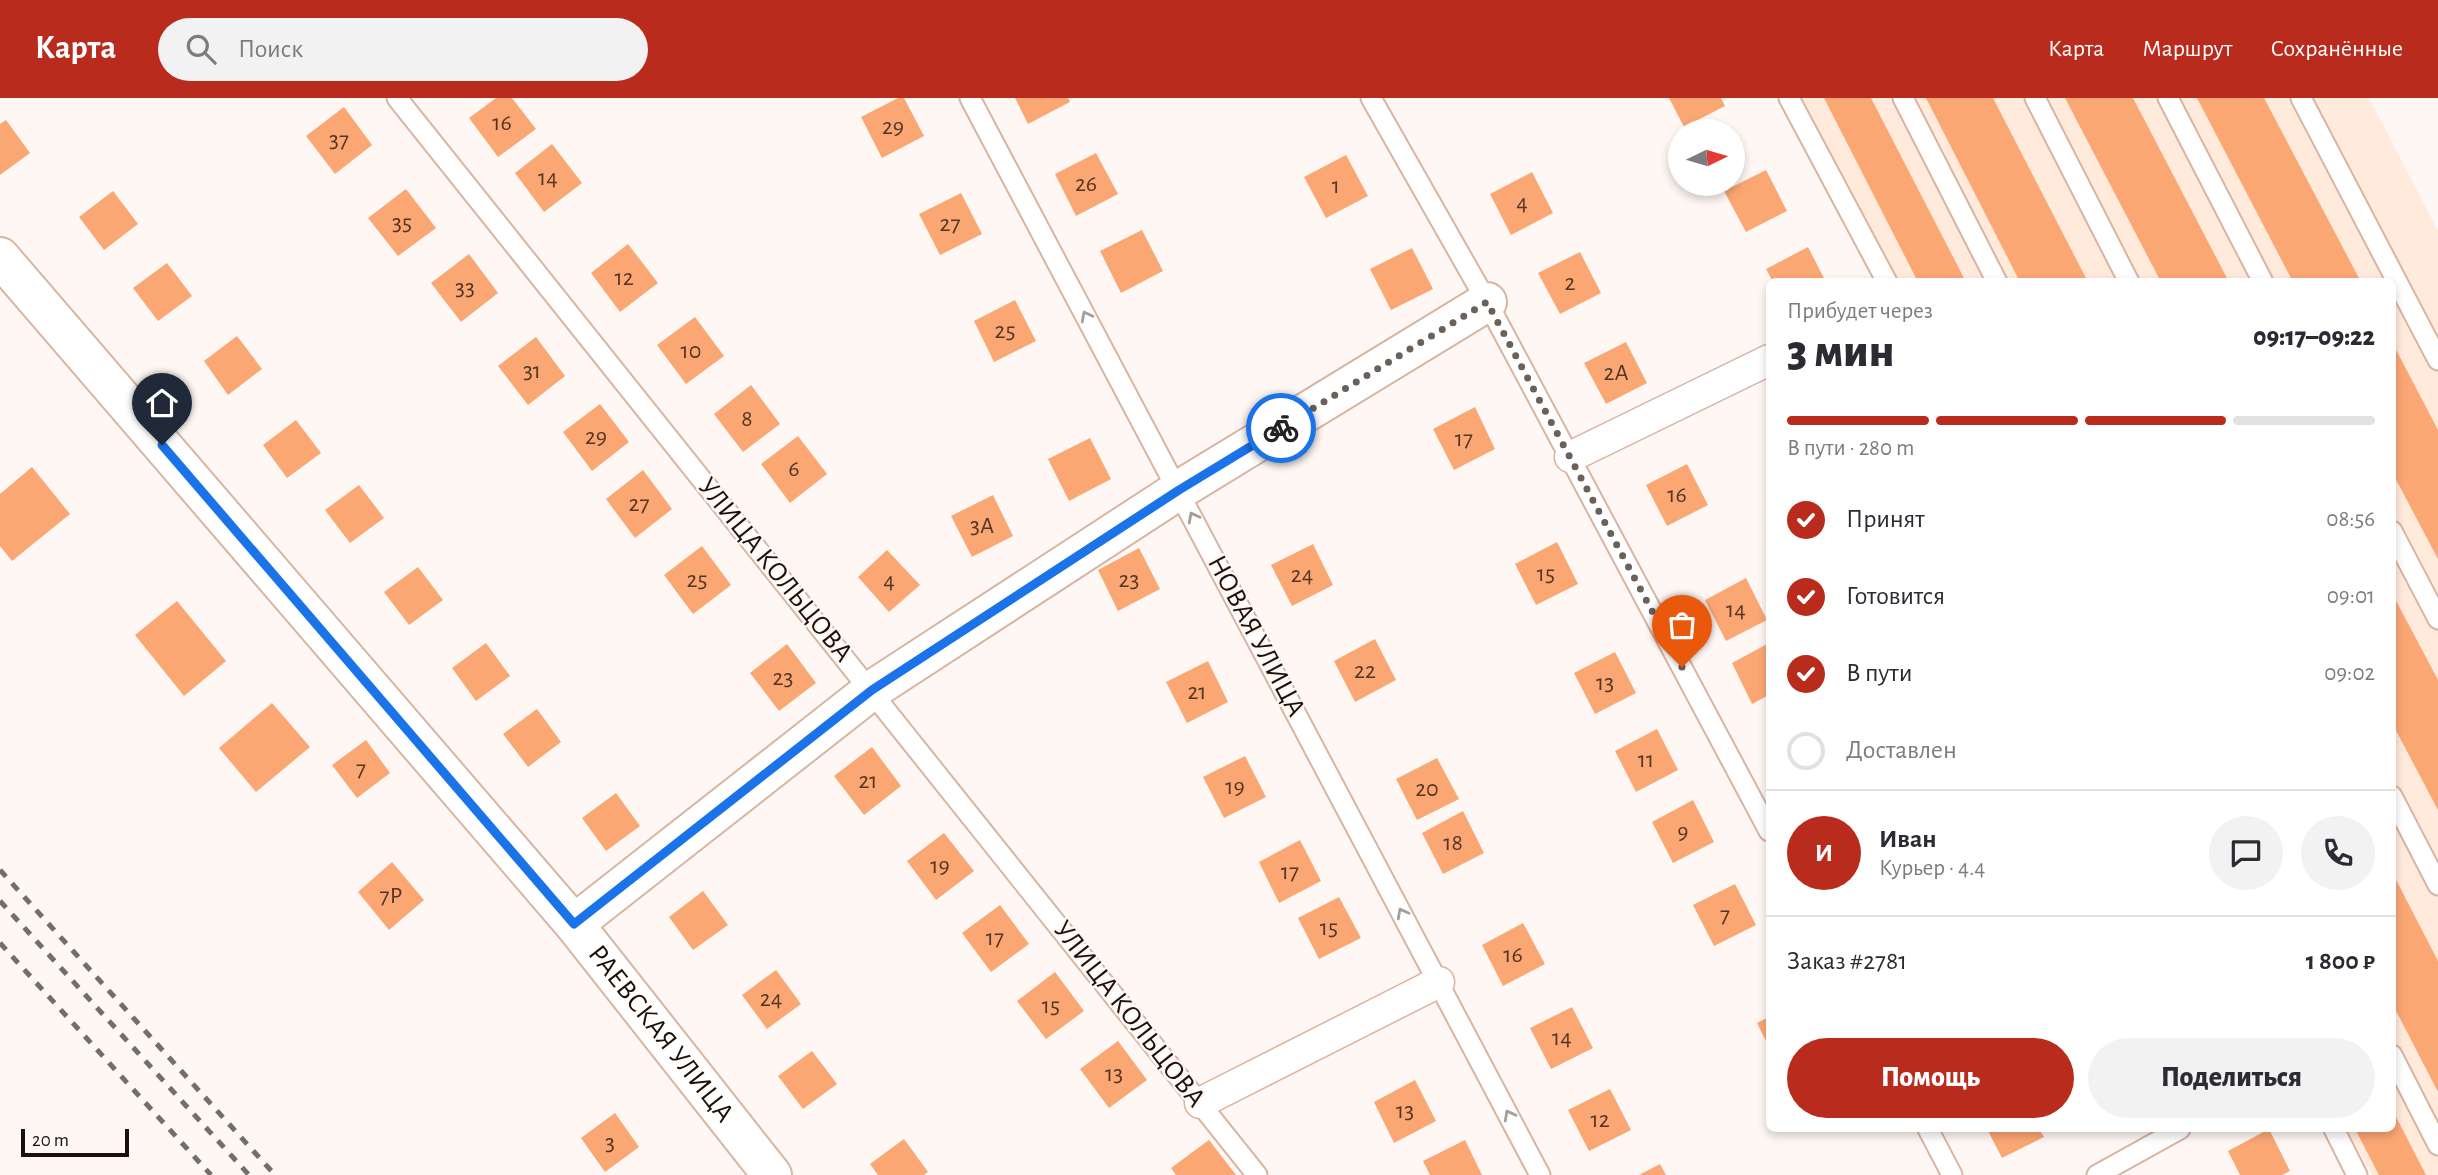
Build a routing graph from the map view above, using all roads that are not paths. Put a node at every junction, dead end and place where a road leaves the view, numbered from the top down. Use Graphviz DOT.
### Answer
graph roads {
  1 [pos="397,98"];
  2 [pos="970,98"];
  3 [pos="1371,98"];
  4 [pos="1788,98"];
  5 [pos="1903,98"];
  6 [pos="2035,98"];
  7 [pos="2168,98"];
  8 [pos="2301,98"];
  9 [pos="0,257"];
  10 [pos="1885,278"];
  11 [pos="1995,278"];
  12 [pos="2127,278"];
  13 [pos="2261,278"];
  14 [pos="2395,278"];
  15 [pos="2396,280"];
  16 [pos="1487,302"];
  17 [pos="2438,360"];
  18 [pos="1766,361"];
  19 [pos="1570,457"];
  20 [pos="1179,490"];
  21 [pos="2396,539"];
  22 [pos="2438,619"];
  23 [pos="872,690"];
  24 [pos="2396,804"];
  25 [pos="1766,825"];
  26 [pos="2438,885"];
  27 [pos="574,924"];
  28 [pos="1439,982"];
  29 [pos="2396,1063"];
  30 [pos="1200,1103"];
  31 [pos="1930,1132"];
  32 [pos="2175,1132"];
  33 [pos="2336,1132"];
  34 [pos="2438,1145"];
  35 [pos="772,1175"];
  36 [pos="1257,1175"];
  37 [pos="1541,1175"];
  38 [pos="1952,1175"];
  39 [pos="2097,1175"];
  40 [pos="2357,1175"];
  1 -- 23 [label="lane, УЛИЦА КОЛЬЦОВА"];
  20 -- 2 [label="lane, НОВАЯ УЛИЦА, one-way"];
  3 -- 16 [label="lane"];
  4 -- 10 [label="lane"];
  5 -- 11 [label="lane"];
  6 -- 12 [label="lane"];
  7 -- 13 [label="lane"];
  8 -- 14 [label="lane"];
  9 -- 27 [label="street, РАЕВСКАЯ УЛИЦА"];
  15 -- 17 [label="lane"];
  16 -- 19 [label="lane"];
  16 -- 20 [label="street"];
  18 -- 19 [label="street"];
  19 -- 25 [label="lane"];
  20 -- 23 [label="street"];
  28 -- 20 [label="lane, НОВАЯ УЛИЦА, one-way"];
  21 -- 22 [label="lane"];
  23 -- 27 [label="street"];
  23 -- 30 [label="lane, УЛИЦА КОЛЬЦОВА"];
  24 -- 26 [label="lane"];
  27 -- 35 [label="street, РАЕВСКАЯ УЛИЦА"];
  28 -- 30 [label="street"];
  37 -- 28 [label="lane, НОВАЯ УЛИЦА, one-way"];
  29 -- 34 [label="lane"];
  30 -- 36 [label="lane, УЛИЦА КОЛЬЦОВА"];
  31 -- 38 [label="lane"];
  32 -- 39 [label="lane"];
  33 -- 40 [label="lane"];
}
